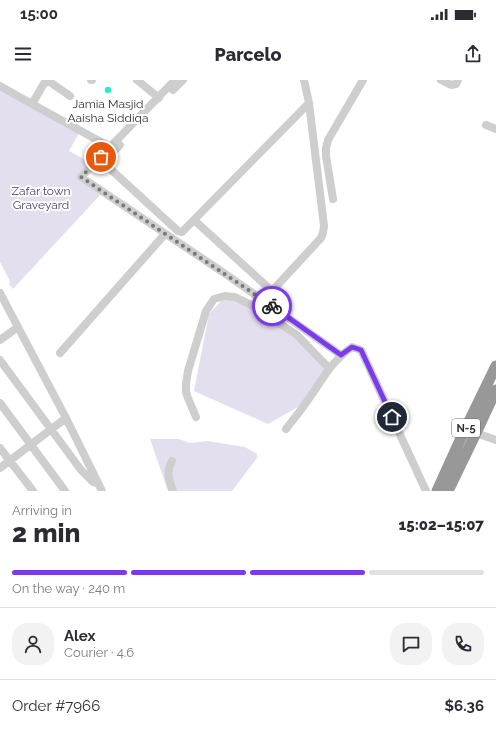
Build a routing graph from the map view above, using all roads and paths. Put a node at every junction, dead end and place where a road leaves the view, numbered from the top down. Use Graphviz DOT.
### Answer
graph roads {
  1 [pos="45,80"];
  2 [pos="137,80"];
  3 [pos="175,80"];
  4 [pos="183,80"];
  5 [pos="304,80"];
  6 [pos="362,80"];
  7 [pos="441,80"];
  8 [pos="458,80"];
  9 [pos="0,86"];
  10 [pos="70,96"];
  11 [pos="159,98"];
  12 [pos="309,103"];
  13 [pos="32,104"];
  14 [pos="486,125"];
  15 [pos="496,129"];
  16 [pos="110,147"];
  17 [pos="333,199"];
  18 [pos="194,220"];
  19 [pos="166,234"];
  20 [pos="0,293"];
  21 [pos="18,327"];
  22 [pos="0,340"];
  23 [pos="60,353"];
  24 [pos="341,355"];
  25 [pos="0,360"];
  26 [pos="496,366"];
  27 [pos="329,368"];
  28 [pos="496,390"];
  29 [pos="0,403"];
  30 [pos="66,418"];
  31 [pos="196,418"];
  32 [pos="286,429"];
  33 [pos="50,430"];
  34 [pos="476,433"];
  35 [pos="496,440"];
  36 [pos="31,445"];
  37 [pos="0,448"];
  38 [pos="9,461"];
  39 [pos="172,461"];
  40 [pos="0,468"];
  41 [pos="98,483"];
  42 [pos="33,491"];
  43 [pos="65,491"];
  44 [pos="102,491"];
  45 [pos="173,491"];
  46 [pos="426,491"];
  47 [pos="437,491"];
  48 [pos="448,491"];
  1 -- 10 [label="street"];
  1 -- 13 [label="street"];
  2 -- 11 [label="street"];
  3 -- 11 [label="street"];
  4 -- 18 [label="street"];
  5 -- 12 [label="street"];
  6 -- 17 [label="street"];
  7 -- 8 [label="street"];
  9 -- 13 [label="street"];
  11 -- 16 [label="street"];
  12 -- 18 [label="street"];
  12 -- 18 [label="street"];
  13 -- 16 [label="street"];
  14 -- 15 [label="street"];
  16 -- 19 [label="street"];
  19 -- 23 [label="street"];
  19 -- 24 [label="street"];
  20 -- 21 [label="street"];
  21 -- 22 [label="street"];
  21 -- 30 [label="street"];
  24 -- 27 [label="street"];
  24 -- 46 [label="street"];
  25 -- 33 [label="street"];
  26 -- 47 [label="highway, N-5"];
  27 -- 31 [label="street"];
  27 -- 32 [label="street"];
  28 -- 34 [label="highway, N-5"];
  29 -- 36 [label="street"];
  30 -- 33 [label="street"];
  30 -- 41 [label="street"];
  33 -- 36 [label="street"];
  33 -- 41 [label="street"];
  34 -- 35 [label="street"];
  34 -- 48 [label="highway, N-5"];
  36 -- 38 [label="street"];
  36 -- 43 [label="street"];
  37 -- 38 [label="street"];
  38 -- 40 [label="street"];
  38 -- 42 [label="street"];
  39 -- 45 [label="street"];
  41 -- 44 [label="street"];
}
